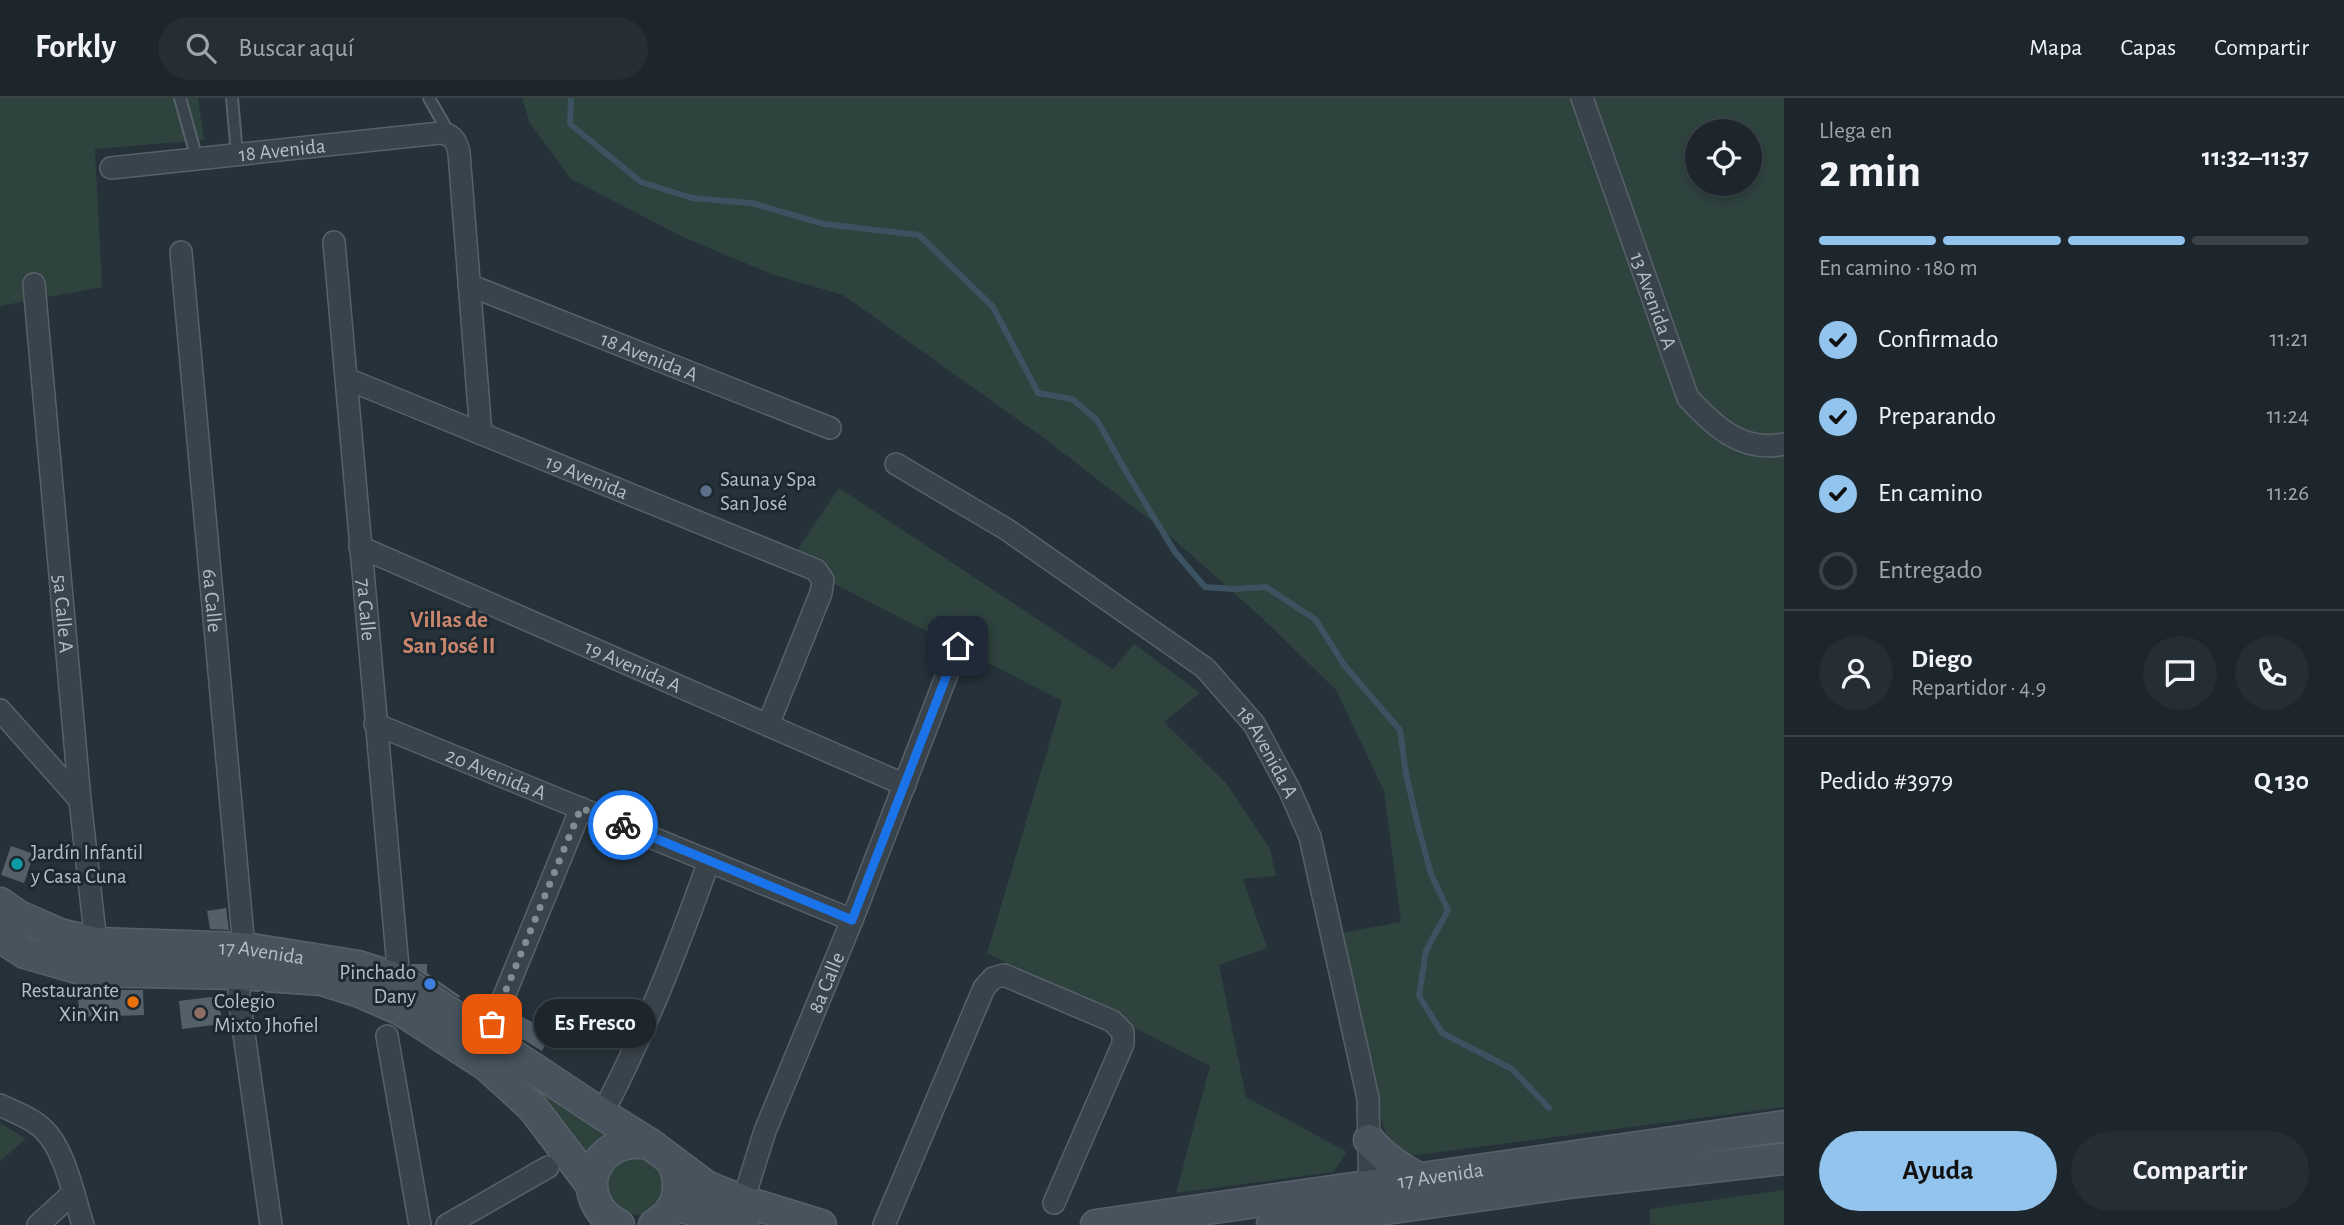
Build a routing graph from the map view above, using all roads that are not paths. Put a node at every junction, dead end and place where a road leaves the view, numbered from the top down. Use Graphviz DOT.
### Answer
graph roads {
  1 [pos="180,98"];
  2 [pos="232,98"];
  3 [pos="429,98"];
  4 [pos="1582,98"];
  5 [pos="451,135"];
  6 [pos="237,155"];
  7 [pos="197,159"];
  8 [pos="111,168"];
  9 [pos="334,242"];
  10 [pos="180,252"];
  11 [pos="34,284"];
  12 [pos="469,285"];
  13 [pos="347,379"];
  14 [pos="830,428"];
  15 [pos="481,435"];
  16 [pos="1784,444"];
  17 [pos="896,464"];
  18 [pos="360,547"];
  19 [pos="958,646"];
  20 [pos="0,710"];
  21 [pos="375,724"];
  22 [pos="768,725"];
  23 [pos="905,785"];
  24 [pos="80,800"];
  25 [pos="581,808"];
  26 [pos="709,861"];
  27 [pos="0,903"];
  28 [pos="852,920"];
  29 [pos="0,937"];
  30 [pos="96,943"];
  31 [pos="242,961"];
  32 [pos="399,979"];
  33 [pos="387,1035"];
  34 [pos="487,1038"];
  35 [pos="0,1105"];
  36 [pos="602,1114"];
  37 [pos="1784,1126"];
  38 [pos="1369,1140"];
  39 [pos="662,1153"];
  40 [pos="1784,1159"];
  41 [pos="548,1167"];
  42 [pos="1420,1179"];
  43 [pos="592,1186"];
  44 [pos="73,1193"];
  45 [pos="1370,1200"];
  46 [pos="1054,1203"];
  47 [pos="743,1213"];
  48 [pos="669,1216"];
  49 [pos="614,1224"];
  50 [pos="37,1225"];
  51 [pos="83,1225"];
  52 [pos="271,1225"];
  53 [pos="420,1225"];
  54 [pos="447,1225"];
  55 [pos="821,1225"];
  56 [pos="884,1225"];
  57 [pos="1096,1225"];
  58 [pos="1272,1225"];
  1 -- 7 [label="lane"];
  2 -- 6 [label="lane"];
  3 -- 5 [label="lane"];
  4 -- 16 [label="street, 13 Avenida A"];
  5 -- 6 [label="street, 18 Avenida"];
  5 -- 12 [label="street"];
  6 -- 7 [label="street, 18 Avenida"];
  7 -- 8 [label="street, 18 Avenida"];
  9 -- 13 [label="street, 7a Calle"];
  10 -- 31 [label="street, 6a Calle"];
  11 -- 24 [label="street, 5a Calle A"];
  12 -- 14 [label="street, 18 Avenida A"];
  12 -- 15 [label="street"];
  13 -- 15 [label="street, 19 Avenida"];
  13 -- 18 [label="street, 7a Calle"];
  15 -- 22 [label="street, 19 Avenida"];
  17 -- 38 [label="street, 18 Avenida A"];
  18 -- 21 [label="street, 7a Calle"];
  18 -- 22 [label="street, 19 Avenida A"];
  19 -- 23 [label="street, 8a Calle"];
  20 -- 24 [label="street"];
  21 -- 25 [label="street, 20 Avenida A"];
  21 -- 32 [label="street, 7a Calle"];
  22 -- 23 [label="street, 19 Avenida A"];
  23 -- 28 [label="street, 8a Calle"];
  24 -- 30 [label="street, 5a Calle A"];
  25 -- 26 [label="street, 20 Avenida A"];
  25 -- 34 [label="street"];
  26 -- 28 [label="street, 20 Avenida A"];
  26 -- 36 [label="street"];
  27 -- 30 [label="main road, 17 Avenida"];
  28 -- 47 [label="street, 8a Calle"];
  29 -- 31 [label="main road, 17 Avenida"];
  30 -- 31 [label="main road, 17 Avenida"];
  31 -- 32 [label="main road, 17 Avenida"];
  31 -- 43 [label="main road, 17 Avenida"];
  31 -- 52 [label="street, 6a Calle"];
  32 -- 34 [label="main road, 17 Avenida"];
  33 -- 53 [label="street"];
  34 -- 36 [label="main road, 17 Avenida"];
  35 -- 44 [label="street"];
  36 -- 39 [label="main road, 17 Avenida"];
  37 -- 42 [label="main road, 17 Avenida"];
  38 -- 42 [label="main road"];
  38 -- 45 [label="street, 18 Avenida A"];
  39 -- 43 [label="main road"];
  39 -- 47 [label="main road, 17 Avenida"];
  39 -- 48 [label="main road"];
  40 -- 45 [label="main road, 17 Avenida"];
  41 -- 54 [label="street"];
  42 -- 45 [label="main road, 17 Avenida"];
  43 -- 49 [label="main road, 17 Avenida"];
  44 -- 50 [label="street"];
  44 -- 51 [label="street"];
  45 -- 57 [label="main road, 17 Avenida"];
  45 -- 58 [label="main road, 17 Avenida"];
  46 -- 56 [label="street"];
  47 -- 48 [label="main road, 17 Avenida"];
  47 -- 55 [label="main road, 17 Avenida"];
}
